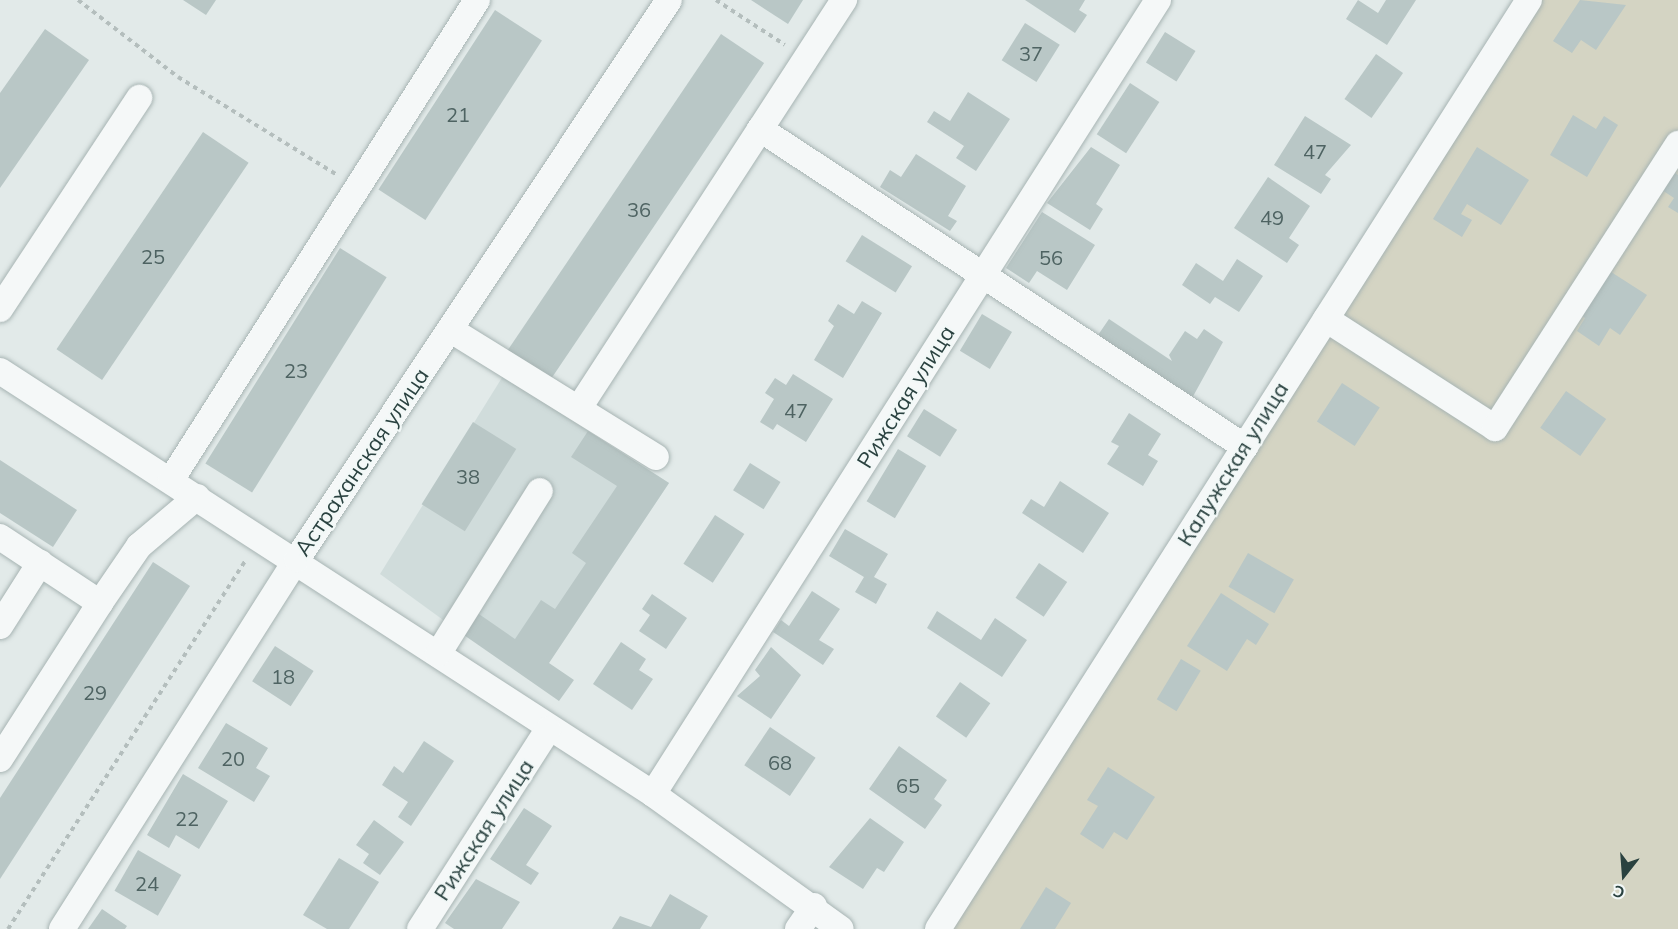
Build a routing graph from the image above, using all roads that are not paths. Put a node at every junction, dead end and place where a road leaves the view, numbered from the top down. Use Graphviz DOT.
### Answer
graph roads {
  1 [pos="477,0"];
  2 [pos="669,0"];
  3 [pos="844,0"];
  4 [pos="1158,0"];
  5 [pos="1529,0"];
  6 [pos="139,98"];
  7 [pos="760,129"];
  8 [pos="1678,144"];
  9 [pos="983,275"];
  10 [pos="0,309"];
  11 [pos="1326,319"];
  12 [pos="451,330"];
  13 [pos="0,371"];
  14 [pos="579,408"];
  15 [pos="1245,447"];
  16 [pos="656,457"];
  17 [pos="171,480"];
  18 [pos="540,491"];
  19 [pos="197,497"];
  20 [pos="0,537"];
  21 [pos="297,559"];
  22 [pos="40,563"];
  23 [pos="100,603"];
  24 [pos="0,626"];
  25 [pos="438,654"];
  26 [pos="548,730"];
  27 [pos="0,759"];
  28 [pos="653,794"];
  29 [pos="814,906"];
  30 [pos="62,929"];
  31 [pos="420,929"];
  32 [pos="798,929"];
  33 [pos="841,929"];
  34 [pos="938,929"];
  1 -- 17 [label="street"];
  2 -- 12 [label="street, Астраханская улица"];
  3 -- 7 [label="street"];
  4 -- 9 [label="street, Рижская улица"];
  5 -- 11 [label="street, Калужская улица"];
  6 -- 10 [label="street"];
  7 -- 9 [label="street"];
  7 -- 14 [label="street"];
  8 -- 11 [label="street"];
  9 -- 15 [label="street"];
  9 -- 28 [label="street, Рижская улица"];
  11 -- 15 [label="street, Калужская улица"];
  12 -- 14 [label="street"];
  12 -- 21 [label="street, Астраханская улица"];
  13 -- 17 [label="street"];
  14 -- 16 [label="street"];
  15 -- 34 [label="street, Калужская улица"];
  17 -- 19 [label="street"];
  18 -- 25 [label="street"];
  19 -- 21 [label="street"];
  19 -- 23 [label="street"];
  20 -- 22 [label="street"];
  21 -- 25 [label="street"];
  21 -- 30 [label="street, Астраханская улица"];
  22 -- 23 [label="street"];
  22 -- 24 [label="street"];
  23 -- 27 [label="street"];
  25 -- 26 [label="street"];
  26 -- 28 [label="street"];
  26 -- 31 [label="street, Рижская улица"];
  28 -- 29 [label="street"];
  29 -- 32 [label="street"];
  29 -- 33 [label="street"];
}
